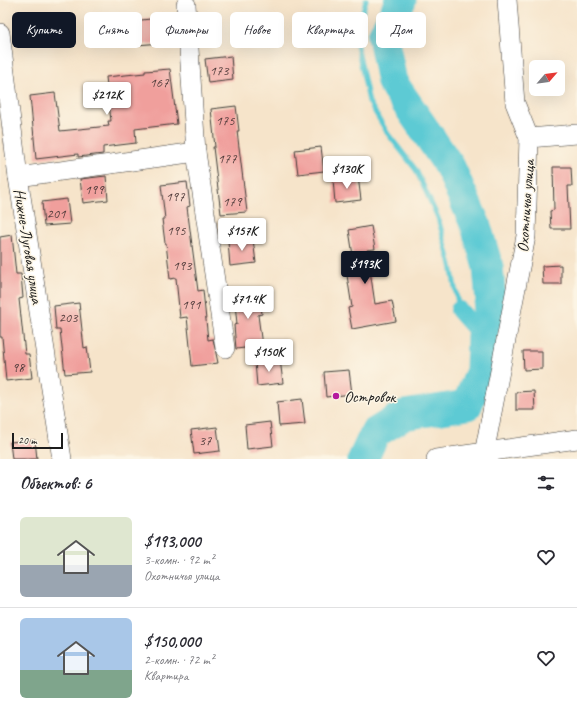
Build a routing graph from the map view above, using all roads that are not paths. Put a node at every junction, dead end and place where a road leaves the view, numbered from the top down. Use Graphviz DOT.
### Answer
graph roads {
  1 [pos="507,0"];
  2 [pos="186,5"];
  3 [pos="0,33"];
  4 [pos="577,134"];
  5 [pos="529,138"];
  6 [pos="196,152"];
  7 [pos="18,177"];
  8 [pos="225,348"];
  9 [pos="577,439"];
  10 [pos="483,456"];
  11 [pos="62,459"];
  12 [pos="436,459"];
  1 -- 5 [label="street, Охотничья улица"];
  2 -- 6 [label="street"];
  3 -- 7 [label="street, Нижне-Луговая улица"];
  4 -- 5 [label="street"];
  5 -- 10 [label="street, Охотничья улица"];
  6 -- 7 [label="street"];
  6 -- 8 [label="street"];
  7 -- 11 [label="street, Нижне-Луговая улица"];
  9 -- 10 [label="street"];
  10 -- 12 [label="street"];
}
